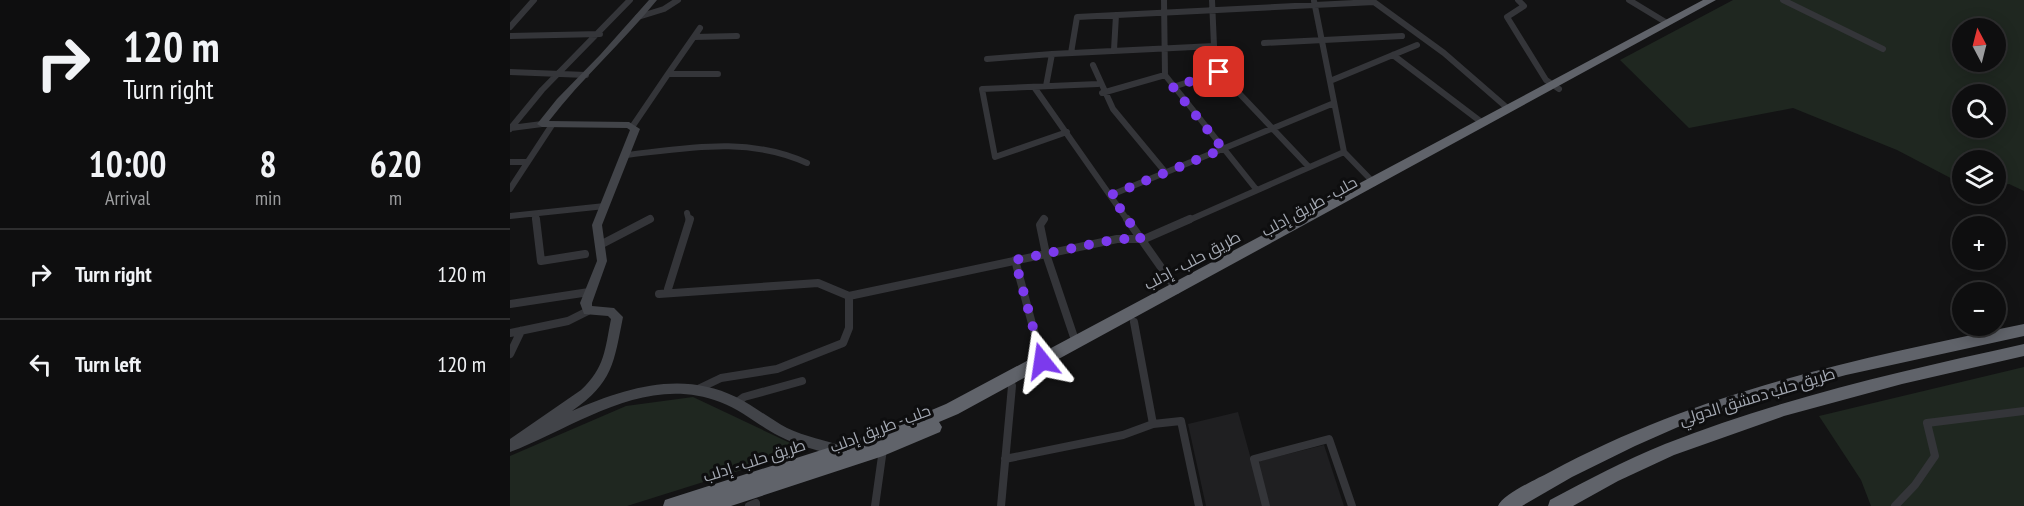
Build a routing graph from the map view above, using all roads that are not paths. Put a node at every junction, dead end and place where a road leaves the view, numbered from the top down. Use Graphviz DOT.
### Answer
graph roads {
  1 [pos="534,0"];
  2 [pos="630,0"];
  3 [pos="653,0"];
  4 [pos="678,0"];
  5 [pos="1164,0"];
  6 [pos="1212,0"];
  7 [pos="1518,0"];
  8 [pos="1629,0"];
  9 [pos="1711,0"];
  10 [pos="1722,0"];
  11 [pos="1783,0"];
  12 [pos="1315,2"];
  13 [pos="1213,10"];
  14 [pos="1163,12"];
  15 [pos="1116,15"];
  16 [pos="638,17"];
  17 [pos="1669,25"];
  18 [pos="510,27"];
  19 [pos="700,28"];
  20 [pos="600,34"];
  21 [pos="510,36"];
  22 [pos="737,36"];
  23 [pos="1402,36"];
  24 [pos="694,37"];
  25 [pos="1322,40"];
  26 [pos="1264,43"];
  27 [pos="1417,45"];
  28 [pos="1166,49"];
  29 [pos="1883,49"];
  30 [pos="1114,50"];
  31 [pos="1071,52"];
  32 [pos="1052,54"];
  33 [pos="1393,55"];
  34 [pos="987,59"];
  35 [pos="1094,65"];
  36 [pos="510,72"];
  37 [pos="558,73"];
  38 [pos="668,74"];
  39 [pos="718,74"];
  40 [pos="586,75"];
  41 [pos="1164,75"];
  42 [pos="1330,81"];
  43 [pos="1098,84"];
  44 [pos="1046,86"];
  45 [pos="1034,87"];
  46 [pos="1173,87"];
  47 [pos="1556,87"];
  48 [pos="1102,93"];
  49 [pos="1334,104"];
  50 [pos="1505,106"];
  51 [pos="1480,121"];
  52 [pos="547,124"];
  53 [pos="632,127"];
  54 [pos="510,129"];
  55 [pos="1273,129"];
  56 [pos="1067,132"];
  57 [pos="1223,149"];
  58 [pos="1344,152"];
  59 [pos="626,155"];
  60 [pos="510,162"];
  61 [pos="526,162"];
  62 [pos="807,163"];
  63 [pos="1308,166"];
  64 [pos="1166,173"];
  65 [pos="1377,185"];
  66 [pos="510,189"];
  67 [pos="1256,189"];
  68 [pos="1111,195"];
  69 [pos="605,206"];
  70 [pos="687,213"];
  71 [pos="535,214"];
  72 [pos="510,216"];
  73 [pos="650,219"];
  74 [pos="1044,219"];
  75 [pos="1142,240"];
  76 [pos="600,245"];
  77 [pos="585,254"];
  78 [pos="1046,254"];
  79 [pos="1015,260"];
  80 [pos="668,289"];
  81 [pos="1177,290"];
  82 [pos="589,292"];
  83 [pos="659,294"];
  84 [pos="849,296"];
  85 [pos="510,304"];
  86 [pos="588,311"];
  87 [pos="1134,322"];
  88 [pos="2024,330"];
  89 [pos="521,331"];
  90 [pos="510,333"];
  91 [pos="1076,343"];
  92 [pos="2024,350"];
  93 [pos="510,354"];
  94 [pos="1042,361"];
  95 [pos="802,381"];
  96 [pos="1012,386"];
  97 [pos="699,389"];
  98 [pos="736,403"];
  99 [pos="2024,411"];
  100 [pos="1153,424"];
  101 [pos="510,446"];
  102 [pos="883,448"];
  103 [pos="840,451"];
  104 [pos="1005,459"];
  105 [pos="670,506"];
  106 [pos="706,506"];
  107 [pos="749,506"];
  108 [pos="756,506"];
  109 [pos="875,506"];
  110 [pos="1001,506"];
  111 [pos="1199,506"];
  112 [pos="1266,506"];
  113 [pos="1352,506"];
  114 [pos="1506,506"];
  115 [pos="1556,506"];
  116 [pos="1895,506"];
  1 -- 18 [label="street"];
  2 -- 20 [label="street"];
  3 -- 16 [label="street"];
  4 -- 16 [label="street"];
  5 -- 14 [label="street"];
  6 -- 13 [label="street"];
  7 -- 47 [label="street"];
  8 -- 17 [label="street"];
  9 -- 17 [label="highway, طريق حلب - إدلب"];
  10 -- 17 [label="highway"];
  11 -- 29 [label="street"];
  12 -- 13 [label="street"];
  12 -- 25 [label="street"];
  12 -- 50 [label="street"];
  13 -- 14 [label="street"];
  13 -- 28 [label="street"];
  14 -- 15 [label="street"];
  14 -- 28 [label="street"];
  15 -- 30 [label="street"];
  15 -- 31 [label="street"];
  16 -- 40 [label="street"];
  17 -- 47 [label="highway, طريق حلب - إدلب"];
  19 -- 24 [label="street"];
  20 -- 21 [label="street"];
  20 -- 37 [label="street"];
  22 -- 24 [label="street"];
  23 -- 25 [label="street"];
  24 -- 38 [label="street"];
  25 -- 26 [label="street"];
  25 -- 42 [label="street"];
  27 -- 33 [label="street"];
  28 -- 30 [label="street"];
  28 -- 41 [label="street"];
  30 -- 31 [label="street"];
  31 -- 32 [label="street"];
  32 -- 34 [label="street"];
  32 -- 44 [label="street"];
  33 -- 42 [label="street"];
  33 -- 51 [label="street"];
  35 -- 43 [label="street"];
  36 -- 37 [label="street"];
  37 -- 40 [label="street"];
  37 -- 54 [label="street"];
  38 -- 39 [label="street"];
  38 -- 53 [label="street"];
  40 -- 52 [label="street"];
  41 -- 46 [label="street"];
  41 -- 48 [label="street"];
  42 -- 49 [label="street"];
  43 -- 44 [label="street"];
  43 -- 48 [label="street"];
  44 -- 45 [label="street"];
  45 -- 56 [label="street"];
  45 -- 56 [label="street"];
  46 -- 55 [label="street"];
  46 -- 57 [label="street"];
  47 -- 65 [label="highway, طريق حلب - إدلب"];
  48 -- 64 [label="street"];
  49 -- 55 [label="street"];
  49 -- 58 [label="street"];
  52 -- 53 [label="street"];
  52 -- 54 [label="street"];
  52 -- 61 [label="street"];
  53 -- 59 [label="street"];
  55 -- 57 [label="street"];
  55 -- 63 [label="street"];
  56 -- 68 [label="street"];
  57 -- 64 [label="street"];
  57 -- 67 [label="street"];
  58 -- 63 [label="street"];
  58 -- 65 [label="street"];
  59 -- 62 [label="street"];
  59 -- 69 [label="street"];
  60 -- 61 [label="street"];
  61 -- 66 [label="street"];
  63 -- 67 [label="street"];
  64 -- 68 [label="street"];
  65 -- 81 [label="highway, طريق حلب - إدلب"];
  65 -- 87 [label="highway, حلب - طريق إدلب"];
  67 -- 75 [label="street"];
  68 -- 75 [label="street"];
  69 -- 71 [label="street"];
  69 -- 76 [label="street"];
  70 -- 80 [label="street"];
  71 -- 72 [label="street"];
  71 -- 77 [label="street"];
  73 -- 76 [label="street"];
  74 -- 78 [label="street"];
  75 -- 78 [label="street"];
  75 -- 81 [label="street"];
  76 -- 82 [label="street"];
  78 -- 79 [label="street"];
  78 -- 91 [label="street"];
  79 -- 84 [label="street"];
  79 -- 94 [label="street"];
  81 -- 91 [label="highway, طريق حلب - إدلب"];
  82 -- 85 [label="street"];
  82 -- 86 [label="street"];
  83 -- 84 [label="street"];
  84 -- 97 [label="street"];
  86 -- 89 [label="street"];
  86 -- 101 [label="street"];
  87 -- 96 [label="highway, حلب - طريق إدلب"];
  87 -- 100 [label="street"];
  88 -- 114 [label="highway, طريق حلب دمشق الدولي"];
  89 -- 90 [label="street"];
  89 -- 93 [label="street"];
  91 -- 94 [label="highway, طريق حلب - إدلب"];
  92 -- 115 [label="highway, طريق حلب دمشق الدولي"];
  94 -- 103 [label="highway, طريق حلب - إدلب"];
  95 -- 98 [label="street"];
  96 -- 102 [label="highway, حلب - طريق إدلب"];
  96 -- 104 [label="street"];
  97 -- 98 [label="street"];
  97 -- 101 [label="street"];
  98 -- 103 [label="street"];
  99 -- 116 [label="street"];
  100 -- 104 [label="street"];
  100 -- 111 [label="street"];
  102 -- 106 [label="highway, حلب - طريق إدلب"];
  102 -- 109 [label="street"];
  103 -- 105 [label="highway, طريق حلب - إدلب"];
  104 -- 110 [label="street"];
  107 -- 108 [label="street"];
  112 -- 113 [label="street"];
}
